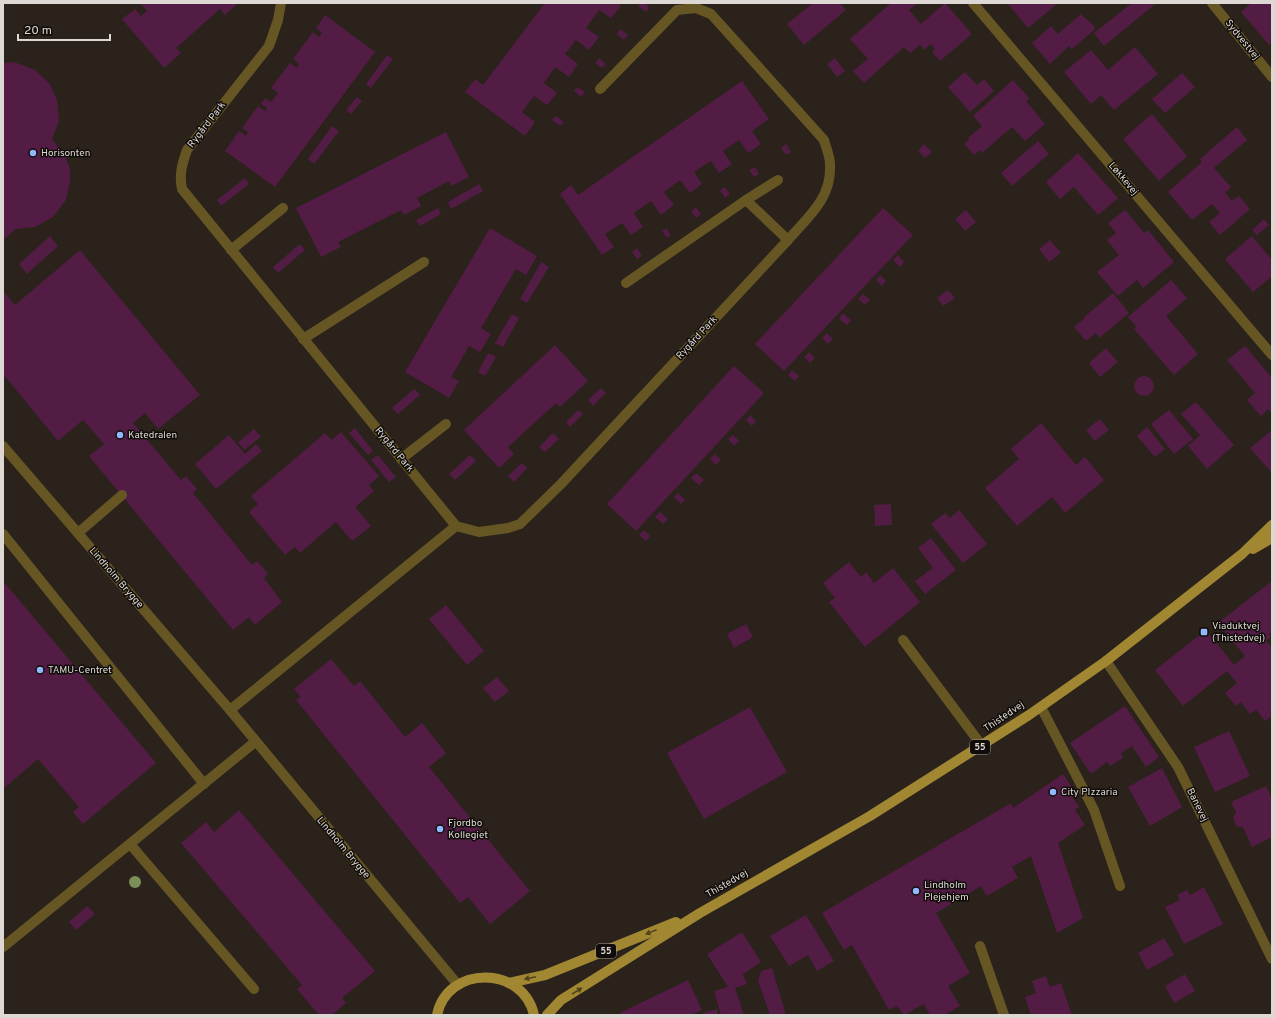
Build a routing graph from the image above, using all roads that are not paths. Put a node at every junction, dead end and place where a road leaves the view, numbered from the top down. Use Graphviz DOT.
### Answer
graph roads {
  1 [pos="281,3"];
  2 [pos="973,3"];
  3 [pos="1212,3"];
  4 [pos="1272,77"];
  5 [pos="600,89"];
  6 [pos="778,180"];
  7 [pos="746,200"];
  8 [pos="283,208"];
  9 [pos="788,240"];
  10 [pos="231,250"];
  11 [pos="424,262"];
  12 [pos="626,283"];
  13 [pos="303,339"];
  14 [pos="1272,355"];
  15 [pos="446,424"];
  16 [pos="3,446"];
  17 [pos="401,459"];
  18 [pos="122,495"];
  19 [pos="1272,525"];
  20 [pos="456,526"];
  21 [pos="78,533"];
  22 [pos="3,534"];
  23 [pos="1272,538"];
  24 [pos="1242,554"];
  25 [pos="903,640"];
  26 [pos="1106,661"];
  27 [pos="1040,707"];
  28 [pos="230,710"];
  29 [pos="255,742"];
  30 [pos="982,746"];
  31 [pos="204,784"];
  32 [pos="130,844"];
  33 [pos="1120,886"];
  34 [pos="700,913"];
  35 [pos="980,946"];
  36 [pos="3,947"];
  37 [pos="1272,959"];
  38 [pos="509,983"];
  39 [pos="458,985"];
  40 [pos="254,989"];
  41 [pos="437,1015"];
  42 [pos="534,1015"];
  43 [pos="547,1015"];
  44 [pos="1004,1015"];
  1 -- 10 [label="street, Rygård Park"];
  2 -- 14 [label="street, Løkkevej"];
  3 -- 4 [label="street, Sydvestvej"];
  5 -- 9 [label="street, Rygård Park"];
  6 -- 7 [label="street"];
  7 -- 9 [label="street"];
  7 -- 12 [label="street"];
  8 -- 10 [label="street"];
  9 -- 20 [label="street, Rygård Park"];
  10 -- 13 [label="street, Rygård Park"];
  11 -- 13 [label="street"];
  13 -- 17 [label="street, Rygård Park"];
  15 -- 17 [label="street"];
  16 -- 21 [label="street, Lindholm Brygge"];
  17 -- 20 [label="street, Rygård Park"];
  18 -- 21 [label="street"];
  19 -- 24 [label="main road, Thistedvej / 55"];
  20 -- 28 [label="street"];
  21 -- 28 [label="street, Lindholm Brygge"];
  22 -- 31 [label="street"];
  23 -- 24 [label="main road, Thistedvej / 55"];
  24 -- 26 [label="main road, Thistedvej / 55"];
  25 -- 30 [label="street"];
  26 -- 27 [label="main road, Thistedvej / 55"];
  26 -- 37 [label="street, Banevej"];
  27 -- 30 [label="main road, Thistedvej / 55"];
  27 -- 33 [label="street"];
  28 -- 29 [label="street, Lindholm Brygge"];
  29 -- 31 [label="street"];
  29 -- 39 [label="street, Lindholm Brygge"];
  30 -- 34 [label="main road, Thistedvej / 55"];
  31 -- 32 [label="street"];
  32 -- 36 [label="street"];
  32 -- 40 [label="street"];
  34 -- 38 [label="main road, Thistedvej / 55, one-way"];
  43 -- 34 [label="main road, Thistedvej / 55, one-way"];
  35 -- 44 [label="street"];
  38 -- 39 [label="main road"];
  38 -- 42 [label="main road"];
  39 -- 41 [label="main road"];
}
